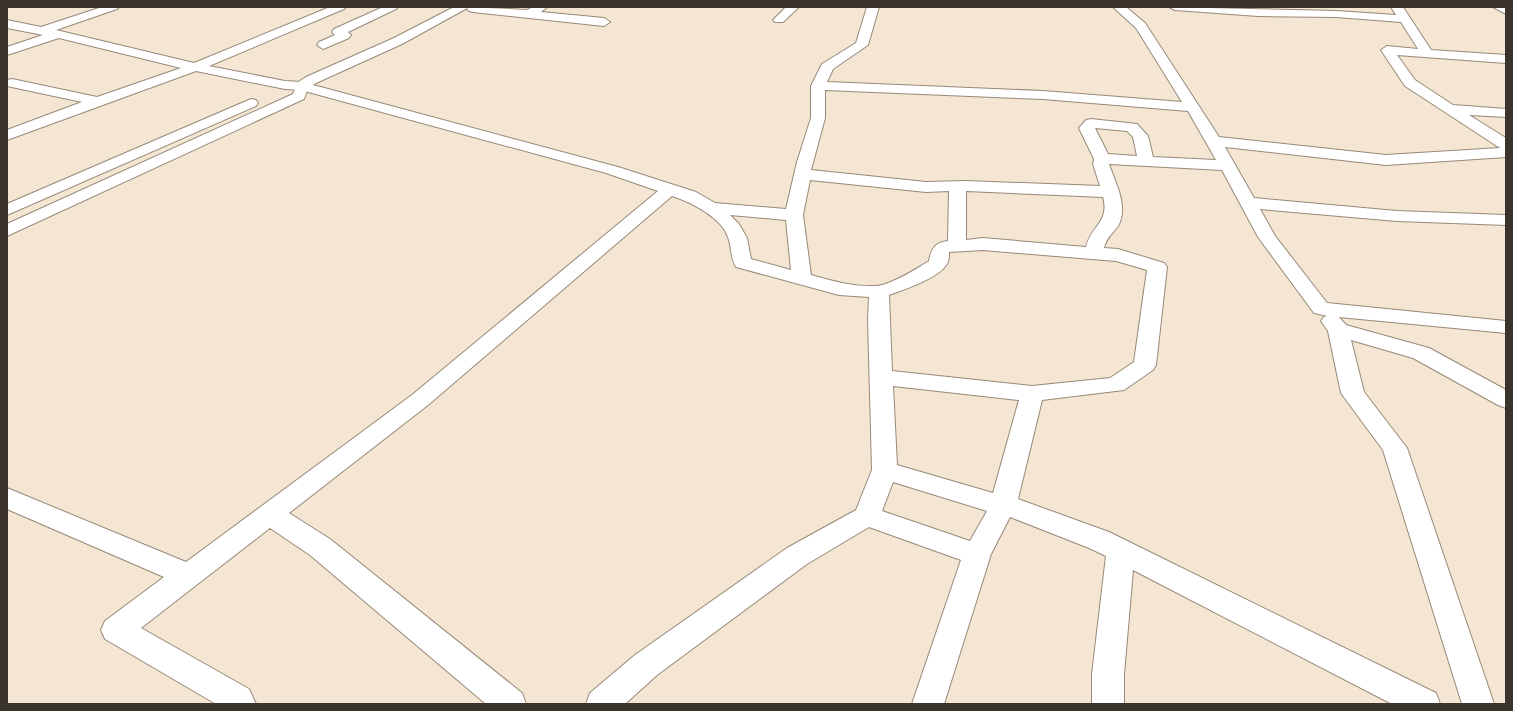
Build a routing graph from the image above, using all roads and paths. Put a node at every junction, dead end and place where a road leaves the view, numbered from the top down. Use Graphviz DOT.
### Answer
graph roads {
  1 [pos="113,7"];
  2 [pos="340,7"];
  3 [pos="392,7"];
  4 [pos="541,7"];
  5 [pos="794,7"];
  6 [pos="873,7"];
  7 [pos="1119,7"];
  8 [pos="1175,7"];
  9 [pos="1397,7"];
  10 [pos="1499,7"];
  11 [pos="465,8"];
  12 [pos="1223,8"];
  13 [pos="1332,11"];
  14 [pos="1506,11"];
  15 [pos="529,14"];
  16 [pos="1405,19"];
  17 [pos="779,20"];
  18 [pos="604,22"];
  19 [pos="7,24"];
  20 [pos="41,31"];
  21 [pos="58,34"];
  22 [pos="323,45"];
  23 [pos="7,51"];
  24 [pos="1427,52"];
  25 [pos="1506,59"];
  26 [pos="195,67"];
  27 [pos="9,83"];
  28 [pos="302,86"];
  29 [pos="818,86"];
  30 [pos="98,101"];
  31 [pos="1192,107"];
  32 [pos="1449,109"];
  33 [pos="1506,113"];
  34 [pos="7,135"];
  35 [pos="1214,140"];
  36 [pos="1506,145"];
  37 [pos="1506,152"];
  38 [pos="1102,159"];
  39 [pos="1146,161"];
  40 [pos="1228,165"];
  41 [pos="803,174"];
  42 [pos="958,186"];
  43 [pos="670,189"];
  44 [pos="1110,192"];
  45 [pos="1248,203"];
  46 [pos="710,208"];
  47 [pos="7,210"];
  48 [pos="794,215"];
  49 [pos="1506,220"];
  50 [pos="7,231"];
  51 [pos="957,246"];
  52 [pos="1094,253"];
  53 [pos="802,278"];
  54 [pos="879,292"];
  55 [pos="1321,310"];
  56 [pos="1506,327"];
  57 [pos="1338,330"];
  58 [pos="881,377"];
  59 [pos="1032,394"];
  60 [pos="1506,400"];
  61 [pos="885,470"];
  62 [pos="7,498"];
  63 [pos="1003,505"];
  64 [pos="269,514"];
  65 [pos="867,516"];
  66 [pos="1121,551"];
  67 [pos="977,554"];
  68 [pos="188,575"];
  69 [pos="240,704"];
  70 [pos="510,704"];
  71 [pos="602,704"];
  72 [pos="928,704"];
  73 [pos="1108,704"];
  74 [pos="1424,704"];
  75 [pos="1478,704"];
  1 -- 20 [label="street"];
  2 -- 26 [label="street"];
  3 -- 22 [label="street"];
  4 -- 15 [label="street"];
  5 -- 17 [label="street"];
  6 -- 29 [label="street"];
  7 -- 31 [label="street"];
  8 -- 12 [label="street"];
  9 -- 16 [label="street"];
  10 -- 14 [label="street"];
  11 -- 15 [label="street"];
  11 -- 28 [label="street"];
  12 -- 13 [label="street"];
  13 -- 16 [label="street"];
  15 -- 18 [label="street"];
  16 -- 24 [label="street"];
  19 -- 20 [label="street"];
  20 -- 21 [label="street"];
  21 -- 23 [label="street"];
  21 -- 26 [label="street"];
  24 -- 25 [label="street"];
  24 -- 32 [label="street"];
  26 -- 28 [label="street"];
  26 -- 30 [label="street"];
  27 -- 30 [label="street"];
  28 -- 43 [label="street"];
  28 -- 47 [label="street"];
  28 -- 50 [label="street"];
  29 -- 31 [label="street"];
  29 -- 41 [label="street"];
  30 -- 34 [label="street"];
  31 -- 35 [label="street"];
  32 -- 33 [label="street"];
  32 -- 36 [label="street"];
  35 -- 37 [label="street"];
  35 -- 40 [label="street"];
  38 -- 39 [label="street"];
  38 -- 39 [label="street"];
  38 -- 44 [label="street"];
  39 -- 40 [label="street"];
  40 -- 45 [label="street"];
  41 -- 42 [label="street"];
  41 -- 48 [label="street"];
  42 -- 44 [label="street"];
  42 -- 51 [label="street"];
  43 -- 46 [label="street"];
  43 -- 64 [label="street"];
  44 -- 52 [label="street"];
  45 -- 49 [label="street"];
  45 -- 55 [label="street"];
  46 -- 48 [label="street"];
  46 -- 53 [label="street"];
  48 -- 53 [label="street"];
  51 -- 52 [label="street"];
  51 -- 54 [label="street"];
  52 -- 59 [label="street"];
  53 -- 54 [label="street"];
  54 -- 58 [label="street"];
  55 -- 56 [label="street"];
  55 -- 57 [label="street"];
  57 -- 60 [label="street"];
  57 -- 75 [label="street"];
  58 -- 59 [label="street"];
  58 -- 61 [label="street"];
  59 -- 63 [label="street"];
  61 -- 63 [label="street"];
  61 -- 65 [label="street"];
  62 -- 68 [label="street"];
  63 -- 66 [label="street"];
  63 -- 67 [label="street"];
  64 -- 68 [label="street"];
  64 -- 70 [label="street"];
  65 -- 67 [label="street"];
  65 -- 71 [label="street"];
  66 -- 73 [label="street"];
  66 -- 74 [label="street"];
  67 -- 72 [label="street"];
  68 -- 69 [label="street"];
}
